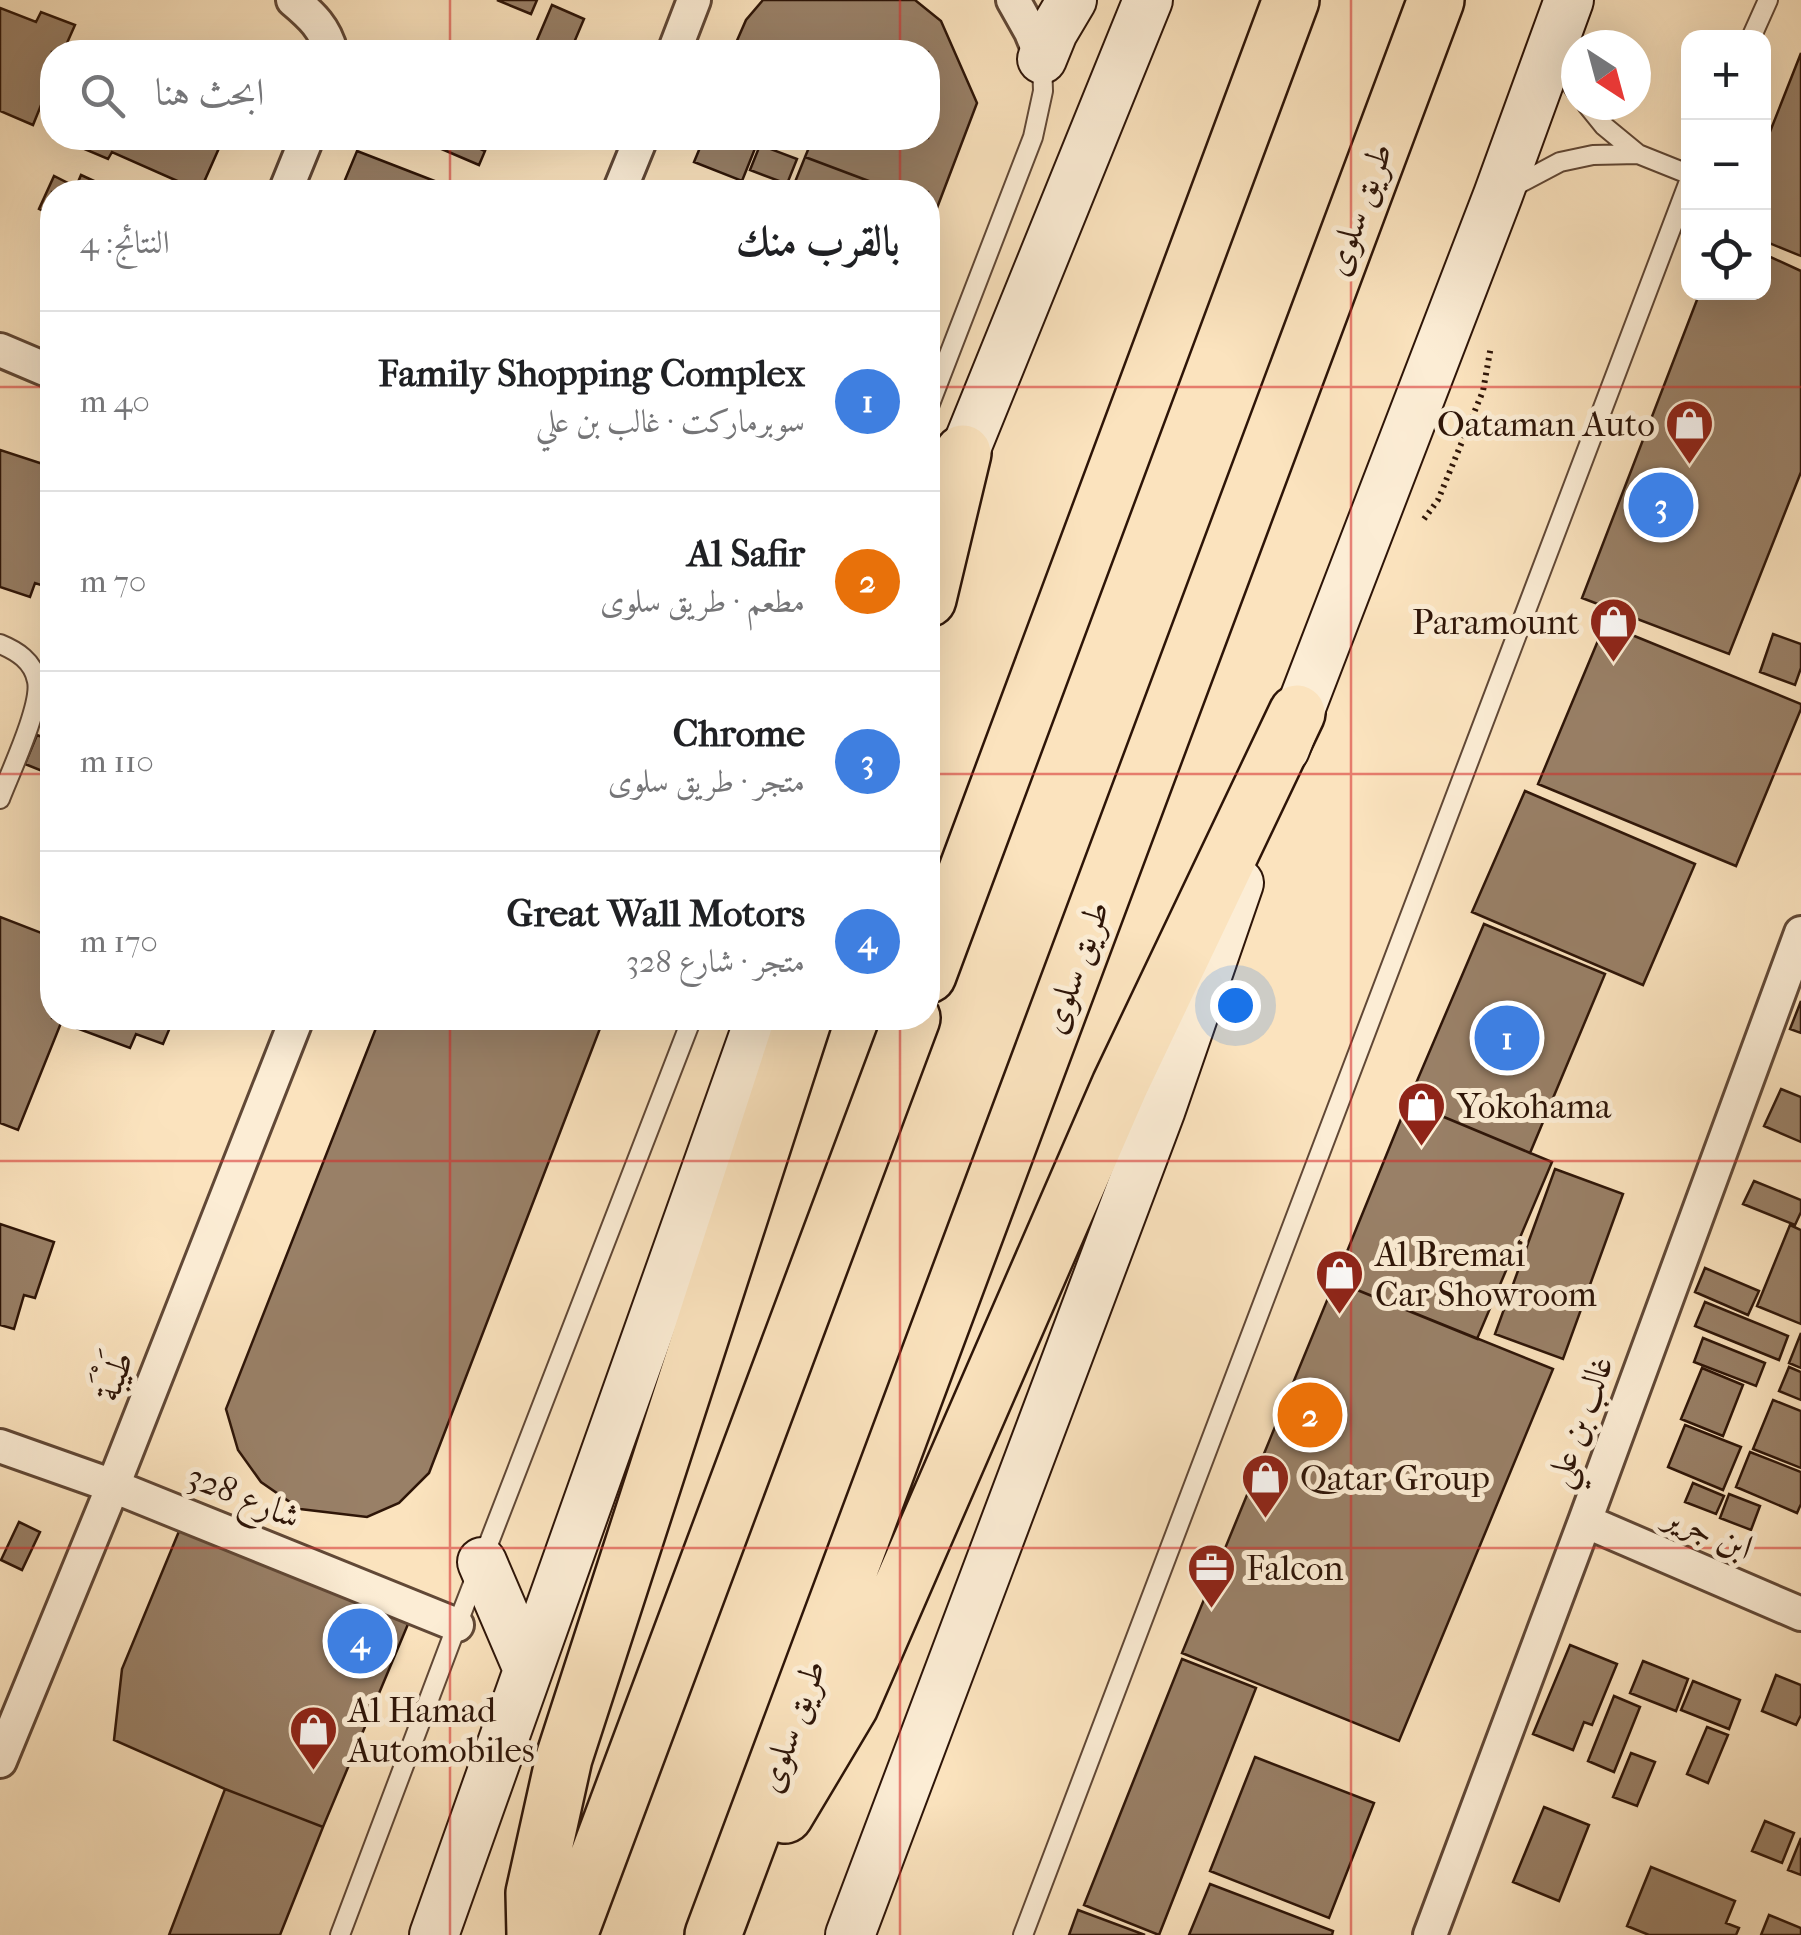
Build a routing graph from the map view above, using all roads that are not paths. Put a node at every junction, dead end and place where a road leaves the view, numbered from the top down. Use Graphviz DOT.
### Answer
graph roads {
  1 [pos="293,0"];
  2 [pos="694,0"];
  3 [pos="1013,0"];
  4 [pos="1072,0"];
  5 [pos="1148,0"];
  6 [pos="1291,0"];
  7 [pos="1436,0"];
  8 [pos="1570,0"];
  9 [pos="1768,0"];
  10 [pos="1567,30"];
  11 [pos="1755,30"];
  12 [pos="327,40"];
  13 [pos="679,40"];
  14 [pos="1042,60"];
  15 [pos="1561,76"];
  16 [pos="1599,120"];
  17 [pos="302,150"];
  18 [pos="636,150"];
  19 [pos="1638,154"];
  20 [pos="1681,171"];
  21 [pos="291,180"];
  22 [pos="624,180"];
  23 [pos="1498,195"];
  24 [pos="1681,202"];
  25 [pos="0,350"];
  26 [pos="40,367"];
  27 [pos="940,377"];
  28 [pos="962,453"];
  29 [pos="940,516"];
  30 [pos="940,547"];
  31 [pos="0,644"];
  32 [pos="1298,713"];
  33 [pos="0,799"];
  34 [pos="1801,934"];
  35 [pos="940,943"];
  36 [pos="292,1030"];
  37 [pos="687,1030"];
  38 [pos="756,1030"];
  39 [pos="800,1030"];
  40 [pos="908,1030"];
  41 [pos="0,1446"];
  42 [pos="113,1486"];
  43 [pos="1585,1521"];
  44 [pos="482,1562"];
  45 [pos="1801,1614"];
  46 [pos="457,1625"];
  47 [pos="528,1667"];
  48 [pos="0,1761"];
  49 [pos="714,1934"];
  50 [pos="340,1935"];
  51 [pos="434,1935"];
  52 [pos="535,1935"];
  53 [pos="570,1935"];
  54 [pos="850,1935"];
  55 [pos="1024,1935"];
  56 [pos="1430,1935"];
  1 -- 12 [label="street"];
  2 -- 13 [label="street"];
  3 -- 14 [label="street"];
  4 -- 14 [label="main road"];
  5 -- 28 [label="main road"];
  6 -- 35 [label="highway"];
  7 -- 49 [label="highway, طريق سلوى"];
  8 -- 10 [label="main road"];
  9 -- 11 [label="lane"];
  14 -- 27 [label="lane"];
  15 -- 23 [label="main road"];
  16 -- 19 [label="lane"];
  17 -- 21 [label="street"];
  18 -- 22 [label="street"];
  19 -- 20 [label="lane"];
  19 -- 23 [label="lane"];
  23 -- 32 [label="main road"];
  24 -- 55 [label="lane"];
  25 -- 26 [label="street"];
  28 -- 29 [label="main road"];
  28 -- 30 [label="highway"];
  31 -- 33 [label="lane"];
  32 -- 49 [label="highway"];
  32 -- 54 [label="main road"];
  34 -- 43 [label="street, غالب بن علي"];
  36 -- 42 [label="street, طَيْبَة"];
  37 -- 44 [label="lane"];
  38 -- 47 [label="main road"];
  39 -- 52 [label="highway"];
  40 -- 53 [label="highway"];
  41 -- 42 [label="street, شارع 328"];
  42 -- 46 [label="street, شارع 328"];
  42 -- 48 [label="street, طَيْبَة"];
  43 -- 45 [label="street, ابن جرير"];
  43 -- 56 [label="street, غالب بن علي"];
  44 -- 46 [label="lane"];
  44 -- 47 [label="main road"];
  46 -- 50 [label="lane"];
  47 -- 51 [label="main road"];
}
